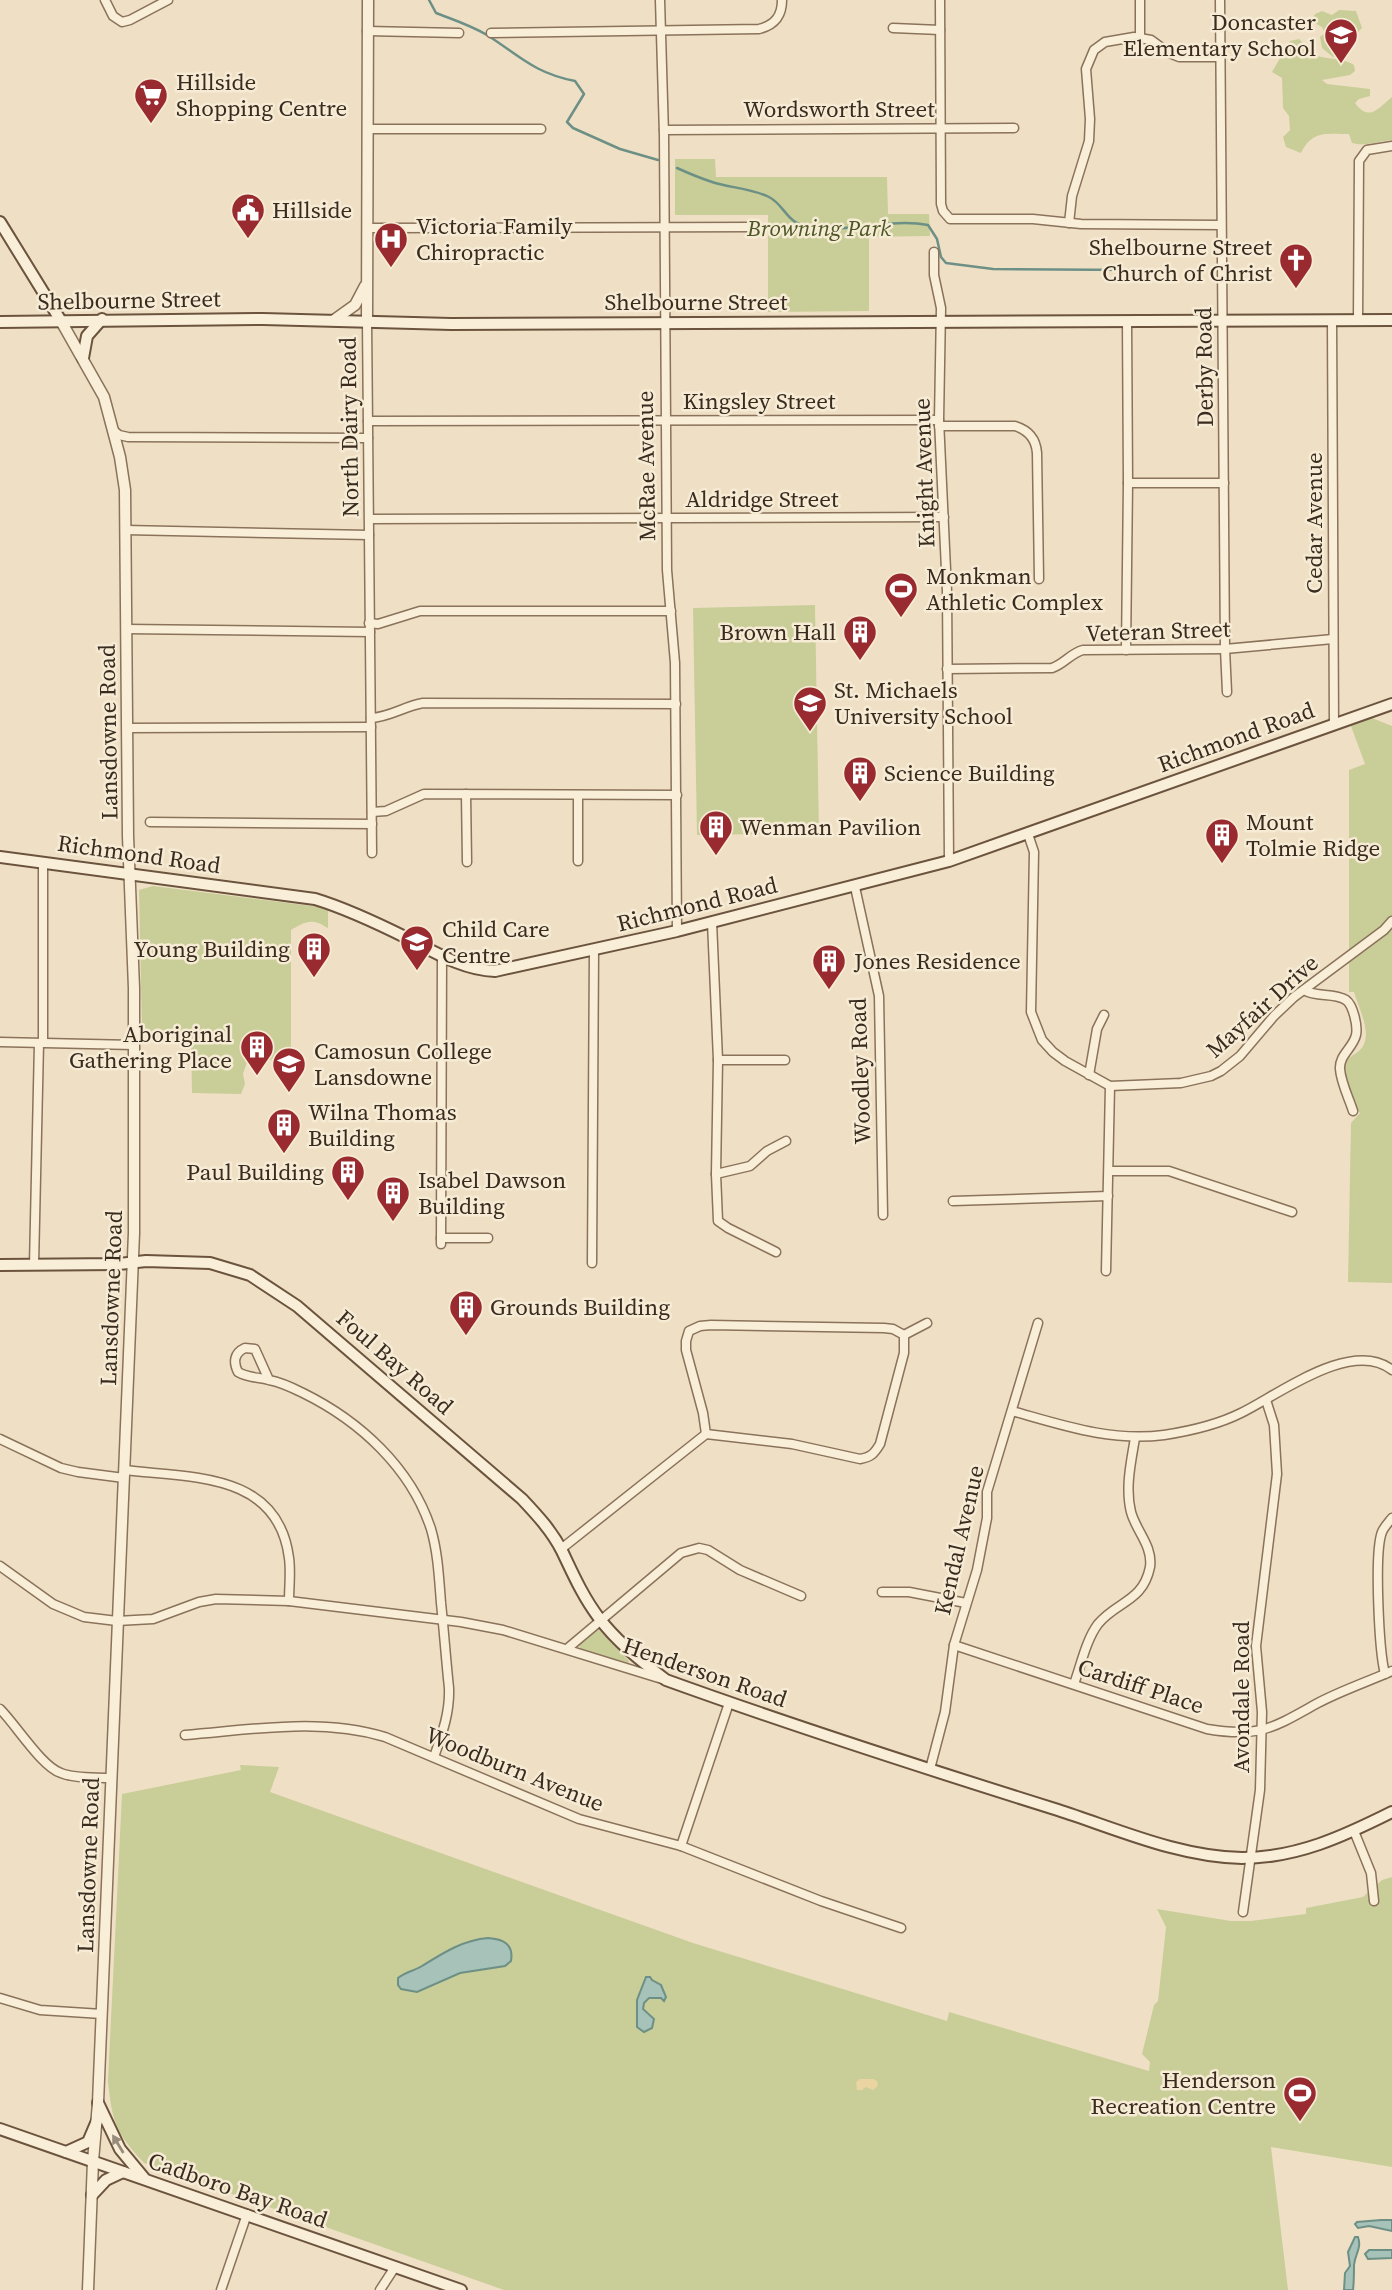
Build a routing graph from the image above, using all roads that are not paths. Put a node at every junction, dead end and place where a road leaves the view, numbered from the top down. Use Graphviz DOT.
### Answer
graph roads {
  1 [pos="105,0"];
  2 [pos="168,0"];
  3 [pos="368,0"];
  4 [pos="660,0"];
  5 [pos="782,0"];
  6 [pos="940,0"];
  7 [pos="1140,0"];
  8 [pos="1220,0"];
  9 [pos="893,28"];
  10 [pos="940,30"];
  11 [pos="367,31"];
  12 [pos="660,31"];
  13 [pos="459,33"];
  14 [pos="491,33"];
  15 [pos="1140,37"];
  16 [pos="1219,57"];
  17 [pos="941,128"];
  18 [pos="1014,128"];
  19 [pos="367,129"];
  20 [pos="541,129"];
  21 [pos="664,130"];
  22 [pos="1392,146"];
  23 [pos="0,222"];
  24 [pos="1069,223"];
  25 [pos="1221,225"];
  26 [pos="664,226"];
  27 [pos="755,227"];
  28 [pos="367,228"];
  29 [pos="934,252"];
  30 [pos="367,282"];
  31 [pos="102,319"];
  32 [pos="334,320"];
  33 [pos="1332,320"];
  34 [pos="1358,320"];
  35 [pos="1392,320"];
  36 [pos="61,321"];
  37 [pos="367,321"];
  38 [pos="1127,321"];
  39 [pos="1222,321"];
  40 [pos="0,322"];
  41 [pos="941,322"];
  42 [pos="664,323"];
  43 [pos="83,358"];
  44 [pos="368,421"];
  45 [pos="665,421"];
  46 [pos="939,423"];
  47 [pos="113,430"];
  48 [pos="368,438"];
  49 [pos="1129,483"];
  50 [pos="1224,483"];
  51 [pos="944,517"];
  52 [pos="370,519"];
  53 [pos="666,519"];
  54 [pos="125,530"];
  55 [pos="369,535"];
  56 [pos="1039,579"];
  57 [pos="671,611"];
  58 [pos="370,628"];
  59 [pos="126,629"];
  60 [pos="1333,639"];
  61 [pos="1126,649"];
  62 [pos="1225,649"];
  63 [pos="947,669"];
  64 [pos="1227,692"];
  65 [pos="676,704"];
  66 [pos="1392,704"];
  67 [pos="371,722"];
  68 [pos="1334,725"];
  69 [pos="127,728"];
  70 [pos="466,794"];
  71 [pos="578,795"];
  72 [pos="677,795"];
  73 [pos="372,812"];
  74 [pos="150,822"];
  75 [pos="372,824"];
  76 [pos="1028,834"];
  77 [pos="372,853"];
  78 [pos="0,857"];
  79 [pos="949,861"];
  80 [pos="43,862"];
  81 [pos="467,862"];
  82 [pos="578,862"];
  83 [pos="130,874"];
  84 [pos="855,887"];
  85 [pos="1392,921"];
  86 [pos="712,922"];
  87 [pos="1388,928"];
  88 [pos="677,931"];
  89 [pos="594,950"];
  90 [pos="442,957"];
  91 [pos="1304,990"];
  92 [pos="1104,1015"];
  93 [pos="0,1042"];
  94 [pos="41,1043"];
  95 [pos="134,1045"];
  96 [pos="718,1060"];
  97 [pos="785,1060"];
  98 [pos="1089,1075"];
  99 [pos="1110,1086"];
  100 [pos="1353,1111"];
  101 [pos="786,1141"];
  102 [pos="1109,1171"];
  103 [pos="716,1174"];
  104 [pos="1108,1196"];
  105 [pos="953,1201"];
  106 [pos="1292,1212"];
  107 [pos="883,1215"];
  108 [pos="488,1238"];
  109 [pos="776,1251"];
  110 [pos="132,1263"];
  111 [pos="592,1263"];
  112 [pos="0,1265"];
  113 [pos="34,1265"];
  114 [pos="1106,1271"];
  115 [pos="926,1323"];
  116 [pos="1038,1323"];
  117 [pos="904,1335"];
  118 [pos="1392,1370"];
  119 [pos="269,1380"];
  120 [pos="1266,1400"];
  121 [pos="1012,1411"];
  122 [pos="706,1434"];
  123 [pos="1135,1438"];
  124 [pos="0,1439"];
  125 [pos="124,1474"];
  126 [pos="1392,1518"];
  127 [pos="561,1549"];
  128 [pos="0,1566"];
  129 [pos="882,1592"];
  130 [pos="801,1595"];
  131 [pos="289,1601"];
  132 [pos="966,1603"];
  133 [pos="443,1620"];
  134 [pos="600,1620"];
  135 [pos="117,1621"];
  136 [pos="954,1645"];
  137 [pos="568,1648"];
  138 [pos="1388,1673"];
  139 [pos="666,1681"];
  140 [pos="1074,1684"];
  141 [pos="729,1703"];
  142 [pos="0,1709"];
  143 [pos="1262,1731"];
  144 [pos="185,1735"];
  145 [pos="434,1758"];
  146 [pos="930,1769"];
  147 [pos="111,1778"];
  148 [pos="1392,1812"];
  149 [pos="1354,1831"];
  150 [pos="681,1846"];
  151 [pos="1251,1857"];
  152 [pos="1374,1901"];
  153 [pos="1243,1912"];
  154 [pos="901,1928"];
  155 [pos="0,1998"];
  156 [pos="102,2014"];
  157 [pos="98,2103"];
  158 [pos="97,2120"];
  159 [pos="0,2129"];
  160 [pos="66,2152"];
  161 [pos="93,2161"];
  162 [pos="123,2172"];
  163 [pos="146,2180"];
  164 [pos="92,2195"];
  165 [pos="247,2214"];
  166 [pos="395,2267"];
  167 [pos="88,2290"];
  168 [pos="221,2290"];
  169 [pos="380,2290"];
  170 [pos="461,2290"];
  1 -- 2 [label="street"];
  3 -- 11 [label="street, North Dairy Road"];
  4 -- 12 [label="street, McRae Avenue"];
  5 -- 12 [label="street"];
  6 -- 10 [label="street"];
  7 -- 15 [label="street"];
  8 -- 16 [label="street, Derby Road"];
  9 -- 10 [label="street"];
  10 -- 17 [label="street"];
  11 -- 13 [label="street"];
  11 -- 19 [label="street, North Dairy Road"];
  12 -- 14 [label="street"];
  12 -- 21 [label="street, McRae Avenue"];
  15 -- 16 [label="street"];
  15 -- 24 [label="street"];
  16 -- 25 [label="street, Derby Road"];
  17 -- 18 [label="street, Wordsworth Street"];
  17 -- 21 [label="street, Wordsworth Street"];
  17 -- 24 [label="street"];
  19 -- 20 [label="street"];
  19 -- 28 [label="street, North Dairy Road"];
  21 -- 26 [label="street, McRae Avenue"];
  22 -- 34 [label="street"];
  23 -- 36 [label="main road"];
  24 -- 25 [label="street"];
  25 -- 39 [label="street, Derby Road"];
  26 -- 27 [label="street"];
  26 -- 28 [label="street"];
  26 -- 42 [label="street, McRae Avenue"];
  28 -- 30 [label="street, North Dairy Road"];
  29 -- 41 [label="street, Knight Avenue"];
  30 -- 32 [label="street"];
  30 -- 37 [label="street, North Dairy Road"];
  31 -- 32 [label="main road, Shelbourne Street"];
  31 -- 36 [label="main road, Shelbourne Street"];
  31 -- 43 [label="main road"];
  32 -- 37 [label="main road, Shelbourne Street"];
  33 -- 34 [label="main road, Shelbourne Street"];
  33 -- 39 [label="main road, Shelbourne Street"];
  33 -- 60 [label="street, Cedar Avenue"];
  34 -- 35 [label="main road, Shelbourne Street"];
  36 -- 40 [label="main road, Shelbourne Street"];
  36 -- 43 [label="street, Lansdowne Road"];
  37 -- 42 [label="main road, Shelbourne Street"];
  37 -- 44 [label="street, North Dairy Road"];
  38 -- 39 [label="main road, Shelbourne Street"];
  38 -- 41 [label="main road, Shelbourne Street"];
  38 -- 49 [label="street"];
  39 -- 50 [label="street, Derby Road"];
  41 -- 42 [label="main road, Shelbourne Street"];
  41 -- 46 [label="street, Knight Avenue"];
  42 -- 45 [label="street, McRae Avenue"];
  43 -- 47 [label="street, Lansdowne Road"];
  44 -- 45 [label="street, Kingsley Street"];
  44 -- 48 [label="street, North Dairy Road"];
  45 -- 46 [label="street, Kingsley Street"];
  45 -- 53 [label="street, McRae Avenue"];
  46 -- 51 [label="street, Knight Avenue"];
  46 -- 56 [label="street, Kingsley Street"];
  47 -- 48 [label="street"];
  47 -- 54 [label="street, Lansdowne Road"];
  48 -- 52 [label="street, North Dairy Road"];
  49 -- 50 [label="street"];
  49 -- 61 [label="street"];
  50 -- 62 [label="street, Derby Road"];
  51 -- 53 [label="street, Aldridge Street"];
  51 -- 63 [label="street, Knight Avenue"];
  52 -- 53 [label="street, Aldridge Street"];
  52 -- 55 [label="street, North Dairy Road"];
  53 -- 57 [label="street, McRae Avenue"];
  54 -- 55 [label="street"];
  54 -- 59 [label="street, Lansdowne Road"];
  55 -- 58 [label="street, North Dairy Road"];
  57 -- 58 [label="street"];
  57 -- 65 [label="street, McRae Avenue"];
  58 -- 59 [label="street"];
  58 -- 67 [label="street, North Dairy Road"];
  59 -- 69 [label="street, Lansdowne Road"];
  60 -- 62 [label="street, Veteran Street"];
  60 -- 68 [label="street, Cedar Avenue"];
  61 -- 62 [label="street, Veteran Street"];
  61 -- 63 [label="street, Veteran Street"];
  62 -- 64 [label="street, Derby Road"];
  63 -- 79 [label="street, Knight Avenue"];
  65 -- 67 [label="street"];
  65 -- 72 [label="street, McRae Avenue"];
  66 -- 68 [label="main road, Richmond Road"];
  67 -- 69 [label="street"];
  67 -- 73 [label="street, North Dairy Road"];
  68 -- 76 [label="main road, Richmond Road"];
  69 -- 83 [label="street, Lansdowne Road"];
  70 -- 71 [label="street"];
  70 -- 73 [label="street"];
  70 -- 81 [label="street"];
  71 -- 72 [label="street"];
  71 -- 82 [label="street"];
  72 -- 88 [label="street, McRae Avenue"];
  73 -- 75 [label="street, North Dairy Road"];
  74 -- 75 [label="street"];
  75 -- 77 [label="street, North Dairy Road"];
  76 -- 79 [label="main road, Richmond Road"];
  76 -- 98 [label="street"];
  78 -- 80 [label="main road, Richmond Road"];
  79 -- 84 [label="main road, Richmond Road"];
  80 -- 83 [label="main road, Richmond Road"];
  80 -- 94 [label="street"];
  83 -- 90 [label="main road, Richmond Road"];
  83 -- 95 [label="street, Lansdowne Road"];
  84 -- 86 [label="main road, Richmond Road"];
  84 -- 107 [label="street, Woodley Road"];
  85 -- 87 [label="street, Mayfair Drive"];
  86 -- 88 [label="main road, Richmond Road"];
  86 -- 96 [label="street"];
  87 -- 91 [label="street, Mayfair Drive"];
  88 -- 89 [label="main road, Richmond Road"];
  89 -- 90 [label="main road, Richmond Road"];
  89 -- 111 [label="street"];
  90 -- 108 [label="street"];
  91 -- 99 [label="street, Mayfair Drive"];
  91 -- 100 [label="street"];
  92 -- 98 [label="street"];
  93 -- 94 [label="street"];
  94 -- 95 [label="street"];
  94 -- 113 [label="street"];
  95 -- 110 [label="street, Lansdowne Road"];
  96 -- 97 [label="street"];
  96 -- 103 [label="street"];
  98 -- 99 [label="street"];
  99 -- 102 [label="street"];
  101 -- 103 [label="street"];
  102 -- 104 [label="street"];
  102 -- 106 [label="street"];
  103 -- 109 [label="street"];
  104 -- 105 [label="street"];
  104 -- 114 [label="street"];
  110 -- 113 [label="main road, Foul Bay Road"];
  110 -- 125 [label="street, Lansdowne Road"];
  110 -- 127 [label="main road, Foul Bay Road"];
  112 -- 113 [label="main road, Foul Bay Road"];
  115 -- 117 [label="street"];
  116 -- 121 [label="street, Kendal Avenue"];
  117 -- 122 [label="street"];
  117 -- 122 [label="street"];
  118 -- 120 [label="street"];
  119 -- 119 [label="street"];
  119 -- 133 [label="street"];
  120 -- 123 [label="street"];
  120 -- 143 [label="street, Avondale Road"];
  121 -- 123 [label="street"];
  121 -- 132 [label="street, Kendal Avenue"];
  122 -- 127 [label="street"];
  123 -- 140 [label="street"];
  124 -- 125 [label="street"];
  125 -- 131 [label="street"];
  125 -- 135 [label="street, Lansdowne Road"];
  126 -- 138 [label="street"];
  127 -- 134 [label="main road, Foul Bay Road"];
  128 -- 135 [label="street, Henderson Road"];
  129 -- 132 [label="street"];
  130 -- 134 [label="street"];
  131 -- 133 [label="street, Henderson Road"];
  131 -- 135 [label="street, Henderson Road"];
  132 -- 136 [label="street, Kendal Avenue"];
  133 -- 137 [label="street, Henderson Road"];
  133 -- 145 [label="street"];
  134 -- 137 [label="street"];
  134 -- 139 [label="main road, Foul Bay Road"];
  135 -- 147 [label="street, Lansdowne Road"];
  136 -- 140 [label="street, Cardiff Place"];
  136 -- 146 [label="street, Kendal Avenue"];
  137 -- 139 [label="street, Henderson Road"];
  138 -- 143 [label="street, Cardiff Place"];
  139 -- 141 [label="main road, Henderson Road"];
  140 -- 143 [label="street, Cardiff Place"];
  141 -- 146 [label="main road, Henderson Road"];
  141 -- 150 [label="street"];
  142 -- 147 [label="street"];
  143 -- 151 [label="street, Avondale Road"];
  144 -- 145 [label="street, Woodburn Avenue"];
  145 -- 150 [label="street, Woodburn Avenue"];
  146 -- 151 [label="main road, Henderson Road"];
  147 -- 156 [label="street, Lansdowne Road"];
  148 -- 149 [label="main road, Henderson Road"];
  149 -- 151 [label="main road, Henderson Road"];
  149 -- 152 [label="street"];
  150 -- 154 [label="street, Woodburn Avenue"];
  151 -- 153 [label="street, Avondale Road"];
  155 -- 156 [label="street"];
  156 -- 157 [label="street, Lansdowne Road"];
  157 -- 158 [label="street, Lansdowne Road"];
  163 -- 157 [label="main road, one-way"];
  158 -- 160 [label="main road"];
  158 -- 161 [label="street, Lansdowne Road"];
  159 -- 160 [label="main road, Cadboro Bay Road"];
  160 -- 161 [label="main road, Cadboro Bay Road"];
  161 -- 162 [label="main road, Cadboro Bay Road"];
  161 -- 164 [label="street, Lansdowne Road"];
  162 -- 163 [label="main road, Cadboro Bay Road"];
  162 -- 164 [label="main road"];
  163 -- 165 [label="main road, Cadboro Bay Road"];
  164 -- 167 [label="street, Lansdowne Road"];
  165 -- 166 [label="main road, Cadboro Bay Road"];
  165 -- 168 [label="street"];
  166 -- 169 [label="street"];
  166 -- 170 [label="main road, Cadboro Bay Road"];
}
